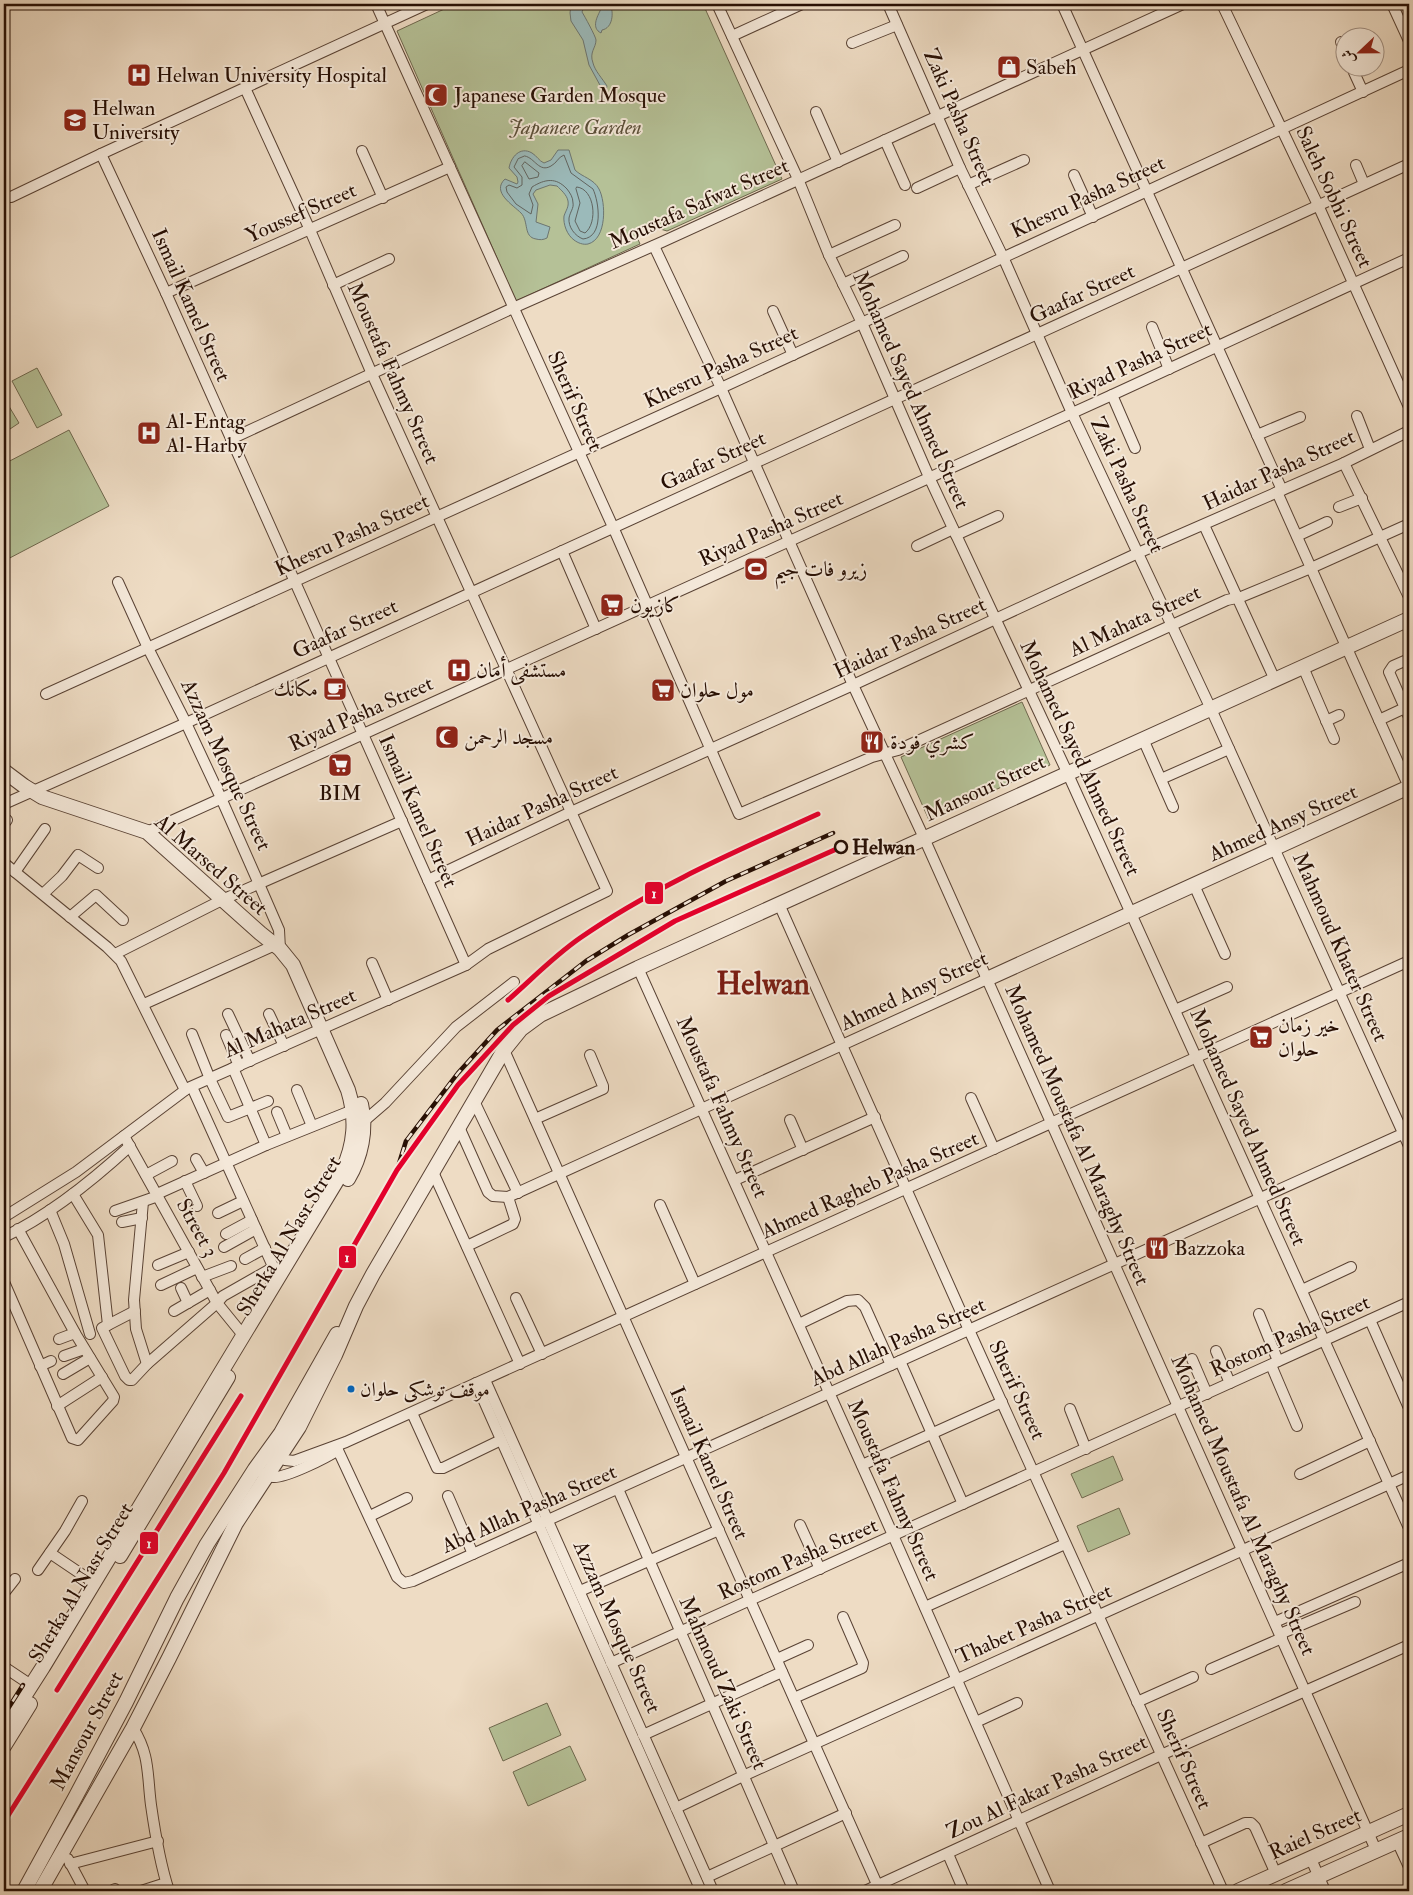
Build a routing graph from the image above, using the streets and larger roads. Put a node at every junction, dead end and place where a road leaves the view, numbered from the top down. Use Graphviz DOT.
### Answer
graph roads {
  1 [pos="376,4"];
  2 [pos="428,4"];
  3 [pos="717,4"];
  4 [pos="802,4"];
  5 [pos="888,4"];
  6 [pos="1062,4"];
  7 [pos="1183,4"];
  8 [pos="1222,4"];
  9 [pos="1392,4"];
  10 [pos="385,23"];
  11 [pos="897,25"];
  12 [pos="732,36"];
  13 [pos="1409,41"];
  14 [pos="852,43"];
  15 [pos="1083,50"];
  16 [pos="1409,70"];
  17 [pos="1357,78"];
  18 [pos="245,88"];
  19 [pos="1363,92"];
  20 [pos="816,112"];
  21 [pos="938,116"];
  22 [pos="1282,129"];
  23 [pos="885,140"];
  24 [pos="362,151"];
  25 [pos="101,154"];
  26 [pos="1024,160"];
  27 [pos="838,162"];
  28 [pos="1409,164"];
  29 [pos="1356,165"];
  30 [pos="450,167"];
  31 [pos="960,168"];
  32 [pos="1074,175"];
  33 [pos="798,180"];
  34 [pos="1364,184"];
  35 [pos="905,185"];
  36 [pos="968,185"];
  37 [pos="917,188"];
  38 [pos="1147,191"];
  39 [pos="4,197"];
  40 [pos="383,198"];
  41 [pos="1318,205"];
  42 [pos="1093,217"];
  43 [pos="895,225"];
  44 [pos="310,230"];
  45 [pos="654,246"];
  46 [pos="829,255"];
  47 [pos="903,256"];
  48 [pos="1003,257"];
  49 [pos="1409,258"];
  50 [pos="389,259"];
  51 [pos="1182,268"];
  52 [pos="843,284"];
  53 [pos="1353,284"];
  54 [pos="333,285"];
  55 [pos="166,293"];
  56 [pos="513,308"];
  57 [pos="773,311"];
  58 [pos="862,323"];
  59 [pos="1152,327"];
  60 [pos="1038,335"];
  61 [pos="1217,347"];
  62 [pos="792,355"];
  63 [pos="1169,369"];
  64 [pos="372,374"];
  65 [pos="721,388"];
  66 [pos="1112,395"];
  67 [pos="895,399"];
  68 [pos="1409,407"];
  69 [pos="1072,413"];
  70 [pos="1357,416"];
  71 [pos="1300,417"];
  72 [pos="1409,431"];
  73 [pos="1257,435"];
  74 [pos="231,439"];
  75 [pos="1135,448"];
  76 [pos="1370,449"];
  77 [pos="578,453"];
  78 [pos="754,462"];
  79 [pos="1344,462"];
  80 [pos="929,477"];
  81 [pos="1279,491"];
  82 [pos="1362,498"];
  83 [pos="1339,507"];
  84 [pos="437,516"];
  85 [pos="998,516"];
  86 [pos="1327,522"];
  87 [pos="1409,524"];
  88 [pos="1204,525"];
  89 [pos="612,527"];
  90 [pos="954,532"];
  91 [pos="1297,536"];
  92 [pos="1380,537"];
  93 [pos="790,541"];
  94 [pos="917,546"];
  95 [pos="562,550"];
  96 [pos="1138,553"];
  97 [pos="1311,568"];
  98 [pos="118,582"];
  99 [pos="295,582"];
  100 [pos="472,592"];
  101 [pos="1238,598"];
  102 [pos="1409,598"];
  103 [pos="647,606"];
  104 [pos="996,619"];
  105 [pos="1409,619"];
  106 [pos="1172,625"];
  107 [pos="596,629"];
  108 [pos="1346,647"];
  109 [pos="148,648"];
  110 [pos="328,657"];
  111 [pos="1409,659"];
  112 [pos="1303,667"];
  113 [pos="507,669"];
  114 [pos="1275,680"];
  115 [pos="852,686"];
  116 [pos="1029,690"];
  117 [pos="46,694"];
  118 [pos="1211,709"];
  119 [pos="1408,710"];
  120 [pos="1339,715"];
  121 [pos="1379,720"];
  122 [pos="1326,721"];
  123 [pos="186,723"];
  124 [pos="363,734"];
  125 [pos="1144,738"];
  126 [pos="1334,739"];
  127 [pos="1229,749"];
  128 [pos="710,750"];
  129 [pos="886,754"];
  130 [pos="4,770"];
  131 [pos="1068,772"];
  132 [pos="1161,780"];
  133 [pos="1409,787"];
  134 [pos="33,792"];
  135 [pos="221,798"];
  136 [pos="4,804"];
  137 [pos="1173,808"];
  138 [pos="571,812"];
  139 [pos="739,814"];
  140 [pos="402,821"];
  141 [pos="45,829"];
  142 [pos="147,832"];
  143 [pos="924,838"];
  144 [pos="1275,848"];
  145 [pos="4,863"];
  146 [pos="98,868"];
  147 [pos="15,872"];
  148 [pos="428,880"];
  149 [pos="259,884"];
  150 [pos="1194,885"];
  151 [pos="607,891"];
  152 [pos="43,894"];
  153 [pos="224,899"];
  154 [pos="779,904"];
  155 [pos="1131,914"];
  156 [pos="70,917"];
  157 [pos="123,920"];
  158 [pos="278,947"];
  159 [pos="115,954"];
  160 [pos="1225,954"];
  161 [pos="1409,961"];
  162 [pos="372,963"];
  163 [pos="466,965"];
  164 [pos="638,968"];
  165 [pos="987,979"];
  166 [pos="514,982"];
  167 [pos="1227,987"];
  168 [pos="1340,993"];
  169 [pos="388,1000"];
  170 [pos="144,1004"];
  171 [pos="1175,1010"];
  172 [pos="228,1014"];
  173 [pos="269,1014"];
  174 [pos="325,1027"];
  175 [pos="192,1034"];
  176 [pos="226,1035"];
  177 [pos="843,1045"];
  178 [pos="284,1046"];
  179 [pos="504,1050"];
  180 [pos="590,1055"];
  181 [pos="1197,1058"];
  182 [pos="250,1061"];
  183 [pos="236,1067"];
  184 [pos="210,1079"];
  185 [pos="188,1088"];
  186 [pos="297,1090"];
  187 [pos="970,1098"];
  188 [pos="268,1101"];
  189 [pos="474,1101"];
  190 [pos="250,1109"];
  191 [pos="702,1109"];
  192 [pos="353,1110"];
  193 [pos="277,1112"];
  194 [pos="875,1117"];
  195 [pos="535,1119"];
  196 [pos="790,1120"];
  197 [pos="364,1122"];
  198 [pos="1052,1123"];
  199 [pos="312,1126"];
  200 [pos="459,1127"];
  201 [pos="1406,1132"];
  202 [pos="124,1136"];
  203 [pos="287,1136"];
  204 [pos="266,1145"];
  205 [pos="130,1146"];
  206 [pos="1409,1146"];
  207 [pos="803,1150"];
  208 [pos="994,1150"];
  209 [pos="196,1159"];
  210 [pos="172,1161"];
  211 [pos="226,1163"];
  212 [pos="204,1172"];
  213 [pos="433,1172"];
  214 [pos="560,1173"];
  215 [pos="146,1175"];
  216 [pos="734,1180"];
  217 [pos="185,1181"];
  218 [pos="906,1190"];
  219 [pos="73,1194"];
  220 [pos="158,1195"];
  221 [pos="513,1195"];
  222 [pos="1260,1198"];
  223 [pos="243,1201"];
  224 [pos="144,1202"];
  225 [pos="660,1205"];
  226 [pos="197,1206"];
  227 [pos="50,1210"];
  228 [pos="115,1211"];
  229 [pos="218,1213"];
  230 [pos="4,1217"];
  231 [pos="142,1218"];
  232 [pos="122,1222"];
  233 [pos="254,1225"];
  234 [pos="18,1230"];
  235 [pos="226,1234"];
  236 [pos="4,1237"];
  237 [pos="466,1246"];
  238 [pos="224,1247"];
  239 [pos="265,1248"];
  240 [pos="189,1252"];
  241 [pos="767,1252"];
  242 [pos="246,1259"];
  243 [pos="1115,1264"];
  244 [pos="158,1265"];
  245 [pos="231,1266"];
  246 [pos="1351,1267"];
  247 [pos="200,1272"];
  248 [pos="276,1273"];
  249 [pos="4,1282"];
  250 [pos="696,1284"];
  251 [pos="161,1285"];
  252 [pos="181,1288"];
  253 [pos="210,1290"];
  254 [pos="1302,1290"];
  255 [pos="516,1298"];
  256 [pos="188,1302"];
  257 [pos="1409,1302"];
  258 [pos="217,1304"];
  259 [pos="135,1311"];
  260 [pos="174,1311"];
  261 [pos="1258,1314"];
  262 [pos="624,1317"];
  263 [pos="1370,1320"];
  264 [pos="799,1324"];
  265 [pos="105,1326"];
  266 [pos="969,1330"];
  267 [pos="90,1334"];
  268 [pos="243,1335"];
  269 [pos="76,1336"];
  270 [pos="59,1339"];
  271 [pos="1324,1340"];
  272 [pos="84,1349"];
  273 [pos="1216,1352"];
  274 [pos="542,1354"];
  275 [pos="64,1356"];
  276 [pos="90,1358"];
  277 [pos="1192,1359"];
  278 [pos="51,1361"];
  279 [pos="896,1363"];
  280 [pos="1275,1363"];
  281 [pos="147,1364"];
  282 [pos="520,1364"];
  283 [pos="40,1366"];
  284 [pos="63,1374"];
  285 [pos="102,1377"];
  286 [pos="481,1381"];
  287 [pos="1230,1383"];
  288 [pos="829,1393"];
  289 [pos="1206,1394"];
  290 [pos="1002,1402"];
  291 [pos="57,1406"];
  292 [pos="1178,1406"];
  293 [pos="1409,1408"];
  294 [pos="1070,1409"];
  295 [pos="412,1413"];
  296 [pos="1297,1426"];
  297 [pos="932,1434"];
  298 [pos="501,1440"];
  299 [pos="1370,1442"];
  300 [pos="337,1448"];
  301 [pos="1086,1449"];
  302 [pos="274,1455"];
  303 [pos="687,1458"];
  304 [pos="862,1465"];
  305 [pos="261,1473"];
  306 [pos="1034,1473"];
  307 [pos="1300,1474"];
  308 [pos="1409,1475"];
  309 [pos="1389,1484"];
  310 [pos="618,1489"];
  311 [pos="448,1496"];
  312 [pos="408,1498"];
  313 [pos="82,1501"];
  314 [pos="963,1504"];
  315 [pos="370,1516"];
  316 [pos="544,1523"];
  317 [pos="800,1524"];
  318 [pos="1409,1528"];
  319 [pos="719,1530"];
  320 [pos="894,1536"];
  321 [pos="1065,1544"];
  322 [pos="1242,1550"];
  323 [pos="50,1553"];
  324 [pos="473,1554"];
  325 [pos="649,1561"];
  326 [pos="1409,1563"];
  327 [pos="820,1569"];
  328 [pos="38,1570"];
  329 [pos="15,1579"];
  330 [pos="93,1582"];
  331 [pos="580,1591"];
  332 [pos="4,1593"];
  333 [pos="751,1601"];
  334 [pos="1355,1602"];
  335 [pos="925,1607"];
  336 [pos="1098,1616"];
  337 [pos="843,1617"];
  338 [pos="1275,1622"];
  339 [pos="680,1632"];
  340 [pos="1281,1636"];
  341 [pos="808,1645"];
  342 [pos="1409,1645"];
  343 [pos="152,1650"];
  344 [pos="169,1658"];
  345 [pos="777,1659"];
  346 [pos="611,1663"];
  347 [pos="4,1667"];
  348 [pos="1211,1669"];
  349 [pos="782,1672"];
  350 [pos="1193,1677"];
  351 [pos="957,1679"];
  352 [pos="31,1685"];
  353 [pos="1306,1691"];
  354 [pos="794,1698"];
  355 [pos="1137,1702"];
  356 [pos="1017,1703"];
  357 [pos="712,1704"];
  358 [pos="976,1722"];
  359 [pos="4,1728"];
  360 [pos="133,1728"];
  361 [pos="643,1735"];
  362 [pos="814,1744"];
  363 [pos="4,1746"];
  364 [pos="1161,1755"];
  365 [pos="743,1776"];
  366 [pos="676,1808"];
  367 [pos="846,1814"];
  368 [pos="1409,1814"];
  369 [pos="1020,1821"];
  370 [pos="1369,1833"];
  371 [pos="1403,1838"];
  372 [pos="52,1841"];
  373 [pos="158,1841"];
  374 [pos="1201,1843"];
  375 [pos="774,1847"];
  376 [pos="1376,1850"];
  377 [pos="63,1851"];
  378 [pos="948,1854"];
  379 [pos="1311,1859"];
  380 [pos="70,1864"];
  381 [pos="1409,1867"];
  382 [pos="1276,1874"];
  383 [pos="1319,1876"];
  384 [pos="707,1878"];
  385 [pos="168,1887"];
  386 [pos="879,1888"];
  387 [pos="24,1891"];
  388 [pos="40,1891"];
  389 [pos="86,1891"];
  390 [pos="111,1891"];
  391 [pos="116,1891"];
  392 [pos="141,1891"];
  393 [pos="701,1891"];
  394 [pos="713,1891"];
  395 [pos="794,1891"];
  396 [pos="866,1891"];
  397 [pos="964,1891"];
  398 [pos="1050,1891"];
  399 [pos="1223,1891"];
  400 [pos="1238,1891"];
  401 [pos="1286,1891"];
  402 [pos="1325,1891"];
  1 -- 10 [label="street, Sherif Street"];
  2 -- 10 [label="street"];
  3 -- 12 [label="street, Mohamed Sayed Ahmed Street"];
  4 -- 12 [label="street"];
  5 -- 11 [label="street, Zaki Pasha Street"];
  6 -- 15 [label="street"];
  7 -- 15 [label="street, Moustafa Safwat Street"];
  8 -- 22 [label="street, Saleh Sobhi Street"];
  9 -- 13 [label="street"];
  10 -- 18 [label="street"];
  10 -- 30 [label="street, Sherif Street"];
  11 -- 14 [label="street"];
  11 -- 21 [label="street, Zaki Pasha Street"];
  12 -- 33 [label="street, Mohamed Sayed Ahmed Street"];
  15 -- 21 [label="street, Moustafa Safwat Street"];
  15 -- 38 [label="street"];
  16 -- 19 [label="street, Khesru Pasha Street"];
  17 -- 19 [label="street"];
  18 -- 25 [label="street"];
  18 -- 44 [label="street, Moustafa Fahmy Street"];
  19 -- 22 [label="street, Khesru Pasha Street"];
  20 -- 27 [label="street"];
  21 -- 23 [label="street, Moustafa Safwat Street"];
  21 -- 31 [label="street, Zaki Pasha Street"];
  22 -- 38 [label="street, Khesru Pasha Street"];
  22 -- 41 [label="street, Saleh Sobhi Street"];
  23 -- 27 [label="street, Moustafa Safwat Street"];
  23 -- 35 [label="street"];
  24 -- 40 [label="street"];
  25 -- 39 [label="street"];
  25 -- 55 [label="street, Ismail Kamel Street"];
  26 -- 36 [label="street"];
  27 -- 33 [label="street, Moustafa Safwat Street"];
  28 -- 34 [label="street, Gaafar Street"];
  29 -- 34 [label="street"];
  30 -- 40 [label="street, Youssef Street"];
  30 -- 56 [label="street, Sherif Street"];
  31 -- 36 [label="street, Zaki Pasha Street"];
  31 -- 37 [label="street"];
  32 -- 42 [label="street"];
  33 -- 45 [label="street, Moustafa Safwat Street"];
  33 -- 46 [label="street, Mohamed Sayed Ahmed Street"];
  34 -- 41 [label="street, Gaafar Street"];
  36 -- 48 [label="street, Zaki Pasha Street"];
  38 -- 42 [label="street, Khesru Pasha Street"];
  38 -- 51 [label="street"];
  40 -- 44 [label="street, Youssef Street"];
  41 -- 51 [label="street, Gaafar Street"];
  41 -- 53 [label="street, Saleh Sobhi Street"];
  42 -- 48 [label="street, Khesru Pasha Street"];
  43 -- 46 [label="street"];
  44 -- 54 [label="street, Moustafa Fahmy Street"];
  44 -- 55 [label="street, Youssef Street"];
  45 -- 56 [label="street, Moustafa Safwat Street"];
  45 -- 65 [label="street, Mohamed Moustafa Al Maraghy Street"];
  46 -- 52 [label="street, Mohamed Sayed Ahmed Street"];
  47 -- 52 [label="street"];
  48 -- 58 [label="street, Khesru Pasha Street"];
  48 -- 60 [label="street, Zaki Pasha Street"];
  49 -- 53 [label="street, Riyad Pasha Street"];
  50 -- 54 [label="street"];
  51 -- 60 [label="street, Gaafar Street"];
  51 -- 61 [label="street"];
  52 -- 58 [label="street, Mohamed Sayed Ahmed Street"];
  53 -- 61 [label="street, Riyad Pasha Street"];
  53 -- 68 [label="street, Saleh Sobhi Street"];
  54 -- 64 [label="street, Moustafa Fahmy Street"];
  55 -- 74 [label="street, Ismail Kamel Street"];
  56 -- 64 [label="street, Moustafa Safwat Street"];
  56 -- 77 [label="street, Sherif Street"];
  57 -- 62 [label="street"];
  58 -- 62 [label="street, Khesru Pasha Street"];
  58 -- 67 [label="street, Mohamed Sayed Ahmed Street"];
  59 -- 63 [label="street"];
  60 -- 67 [label="street, Gaafar Street"];
  60 -- 69 [label="street, Zaki Pasha Street"];
  61 -- 63 [label="street, Riyad Pasha Street"];
  61 -- 73 [label="street"];
  62 -- 65 [label="street, Khesru Pasha Street"];
  63 -- 66 [label="street, Riyad Pasha Street"];
  64 -- 74 [label="street, Moustafa Safwat Street"];
  64 -- 84 [label="street, Moustafa Fahmy Street"];
  65 -- 77 [label="street, Khesru Pasha Street"];
  65 -- 78 [label="street, Mohamed Moustafa Al Maraghy Street"];
  66 -- 69 [label="street, Riyad Pasha Street"];
  66 -- 75 [label="street"];
  67 -- 78 [label="street, Gaafar Street"];
  67 -- 80 [label="street, Mohamed Sayed Ahmed Street"];
  69 -- 80 [label="street, Riyad Pasha Street"];
  69 -- 96 [label="street, Zaki Pasha Street"];
  70 -- 76 [label="street"];
  71 -- 73 [label="street"];
  72 -- 76 [label="street, Haidar Pasha Street"];
  73 -- 81 [label="street"];
  74 -- 99 [label="street, Ismail Kamel Street"];
  76 -- 79 [label="street, Haidar Pasha Street"];
  77 -- 84 [label="street, Khesru Pasha Street"];
  77 -- 89 [label="street, Sherif Street"];
  78 -- 89 [label="street, Gaafar Street"];
  78 -- 93 [label="street, Mohamed Moustafa Al Maraghy Street"];
  79 -- 81 [label="street, Haidar Pasha Street"];
  79 -- 82 [label="street"];
  80 -- 90 [label="street, Mohamed Sayed Ahmed Street"];
  80 -- 93 [label="street, Riyad Pasha Street"];
  81 -- 88 [label="street, Haidar Pasha Street"];
  81 -- 91 [label="street"];
  82 -- 83 [label="street"];
  82 -- 92 [label="street"];
  84 -- 99 [label="street, Khesru Pasha Street"];
  84 -- 100 [label="street, Moustafa Fahmy Street"];
  85 -- 90 [label="street"];
  86 -- 91 [label="street"];
  87 -- 92 [label="street, Al Mahata Street"];
  88 -- 96 [label="street, Haidar Pasha Street"];
  88 -- 101 [label="street"];
  89 -- 95 [label="street, Gaafar Street"];
  89 -- 103 [label="street, Sherif Street"];
  90 -- 94 [label="street"];
  90 -- 104 [label="street, Mohamed Sayed Ahmed Street"];
  91 -- 97 [label="street"];
  92 -- 97 [label="street, Al Mahata Street"];
  92 -- 102 [label="street"];
  93 -- 103 [label="street, Riyad Pasha Street"];
  93 -- 115 [label="street, Mohamed Moustafa Al Maraghy Street"];
  95 -- 100 [label="street, Gaafar Street"];
  95 -- 107 [label="street"];
  96 -- 104 [label="street, Haidar Pasha Street"];
  96 -- 106 [label="street, Zaki Pasha Street"];
  97 -- 101 [label="street, Al Mahata Street"];
  97 -- 108 [label="street"];
  98 -- 109 [label="street, Azzam Mosque Street"];
  99 -- 109 [label="street, Khesru Pasha Street"];
  99 -- 110 [label="street, Ismail Kamel Street"];
  100 -- 110 [label="street, Gaafar Street"];
  100 -- 113 [label="street, Moustafa Fahmy Street"];
  101 -- 106 [label="street, Al Mahata Street"];
  101 -- 114 [label="street"];
  103 -- 107 [label="street, Riyad Pasha Street"];
  103 -- 128 [label="street, Sherif Street"];
  104 -- 115 [label="street, Haidar Pasha Street"];
  104 -- 116 [label="street, Mohamed Sayed Ahmed Street"];
  105 -- 108 [label="street, Mansour Street"];
  106 -- 116 [label="street, Al Mahata Street"];
  106 -- 118 [label="street, Zaki Pasha Street"];
  107 -- 113 [label="street, Riyad Pasha Street"];
  108 -- 112 [label="street, Mansour Street"];
  108 -- 121 [label="street"];
  109 -- 117 [label="street, Khesru Pasha Street"];
  109 -- 123 [label="street, Azzam Mosque Street"];
  110 -- 123 [label="street, Gaafar Street"];
  110 -- 124 [label="street, Ismail Kamel Street"];
  111 -- 119 [label="street"];
  112 -- 114 [label="street, Mansour Street"];
  112 -- 122 [label="street"];
  113 -- 124 [label="street, Riyad Pasha Street"];
  113 -- 138 [label="street, Moustafa Fahmy Street"];
  114 -- 118 [label="street, Mansour Street"];
  115 -- 128 [label="street, Haidar Pasha Street"];
  115 -- 129 [label="street, Mohamed Moustafa Al Maraghy Street"];
  116 -- 129 [label="street, Al Mahata Street"];
  116 -- 131 [label="street, Mohamed Sayed Ahmed Street"];
  118 -- 125 [label="street, Mansour Street"];
  118 -- 127 [label="street, Mahmoud Khater Street"];
  119 -- 121 [label="street"];
  120 -- 122 [label="street"];
  121 -- 133 [label="street"];
  122 -- 126 [label="street"];
  123 -- 134 [label="street, Gaafar Street"];
  123 -- 135 [label="street, Azzam Mosque Street"];
  124 -- 135 [label="street, Riyad Pasha Street"];
  124 -- 140 [label="street, Ismail Kamel Street"];
  125 -- 131 [label="street, Mansour Street"];
  125 -- 132 [label="street"];
  127 -- 132 [label="street"];
  127 -- 144 [label="street, Mahmoud Khater Street"];
  128 -- 138 [label="street, Haidar Pasha Street"];
  128 -- 139 [label="street, Sherif Street"];
  129 -- 139 [label="street, Al Mahata Street"];
  129 -- 143 [label="street, Mohamed Moustafa Al Maraghy Street"];
  130 -- 134 [label="street, Al Marsed Street"];
  131 -- 143 [label="street, Mansour Street"];
  131 -- 155 [label="street, Mohamed Sayed Ahmed Street"];
  132 -- 137 [label="street"];
  133 -- 144 [label="street, Ahmed Ansy Street"];
  134 -- 136 [label="street, Gaafar Street"];
  134 -- 142 [label="street, Al Marsed Street"];
  135 -- 142 [label="street, Riyad Pasha Street"];
  135 -- 149 [label="street, Azzam Mosque Street"];
  138 -- 148 [label="street, Haidar Pasha Street"];
  138 -- 151 [label="street, Moustafa Fahmy Street"];
  140 -- 148 [label="street, Ismail Kamel Street"];
  140 -- 149 [label="street"];
  141 -- 147 [label="street"];
  142 -- 153 [label="street, Al Marsed Street"];
  143 -- 154 [label="street, Mansour Street"];
  143 -- 165 [label="street, Mohamed Moustafa Al Maraghy Street"];
  144 -- 150 [label="street, Ahmed Ansy Street"];
  144 -- 168 [label="street, Mahmoud Khater Street"];
  145 -- 147 [label="street"];
  146 -- 152 [label="street"];
  147 -- 152 [label="street"];
  148 -- 163 [label="street, Ismail Kamel Street"];
  149 -- 153 [label="street"];
  149 -- 158 [label="street, Azzam Mosque Street"];
  150 -- 155 [label="street, Ahmed Ansy Street"];
  150 -- 160 [label="street"];
  151 -- 163 [label="street, Al Mahata Street"];
  152 -- 156 [label="street"];
  153 -- 158 [label="street, Al Marsed Street"];
  153 -- 159 [label="street"];
  154 -- 164 [label="street, Mansour Street"];
  154 -- 177 [label="street, Sherif Street"];
  155 -- 165 [label="street, Ahmed Ansy Street"];
  155 -- 171 [label="street, Mohamed Sayed Ahmed Street"];
  156 -- 157 [label="street"];
  156 -- 159 [label="street"];
  158 -- 170 [label="street"];
  158 -- 174 [label="street, Sherka Al Nasr Street"];
  159 -- 170 [label="street"];
  161 -- 168 [label="street, Ahmed Ragheb Pasha Street"];
  162 -- 169 [label="street"];
  163 -- 169 [label="street, Al Mahata Street"];
  164 -- 179 [label="street, Mansour Street"];
  164 -- 191 [label="street, Moustafa Fahmy Street"];
  165 -- 177 [label="street, Ahmed Ansy Street"];
  165 -- 198 [label="street, Mohamed Moustafa Al Maraghy Street"];
  166 -- 197 [label="street"];
  167 -- 171 [label="street"];
  168 -- 181 [label="street, Ahmed Ragheb Pasha Street"];
  168 -- 201 [label="street, Mahmoud Khater Street"];
  169 -- 174 [label="street, Al Mahata Street"];
  170 -- 185 [label="street"];
  171 -- 181 [label="street, Mohamed Sayed Ahmed Street"];
  172 -- 182 [label="street"];
  173 -- 178 [label="street"];
  174 -- 178 [label="street, Al Mahata Street"];
  174 -- 192 [label="street, Sherka Al Nasr Street"];
  174 -- 197 [label="street, Sherka Al Nasr Street"];
  175 -- 184 [label="street"];
  176 -- 183 [label="street"];
  177 -- 191 [label="street, Ahmed Ansy Street"];
  177 -- 194 [label="street, Sherif Street"];
  178 -- 182 [label="street, Al Mahata Street"];
  179 -- 189 [label="street, Mansour Street"];
  179 -- 195 [label="street, Ismail Kamel Street"];
  180 -- 195 [label="street"];
  181 -- 198 [label="street, Ahmed Ragheb Pasha Street"];
  181 -- 222 [label="street, Mohamed Sayed Ahmed Street"];
  182 -- 183 [label="street, Al Mahata Street"];
  183 -- 184 [label="street, Al Mahata Street"];
  183 -- 190 [label="street"];
  184 -- 185 [label="street, Al Mahata Street"];
  184 -- 190 [label="street"];
  185 -- 202 [label="street, Al Mahata Street"];
  185 -- 211 [label="street"];
  186 -- 199 [label="street"];
  187 -- 208 [label="street"];
  188 -- 190 [label="street"];
  189 -- 200 [label="street, Mansour Street"];
  189 -- 221 [label="street"];
  190 -- 204 [label="street"];
  191 -- 214 [label="street, Ahmed Ansy Street"];
  191 -- 216 [label="street, Moustafa Fahmy Street"];
  192 -- 199 [label="street"];
  192 -- 248 [label="street, Sherka Al Nasr Street"];
  193 -- 203 [label="street"];
  194 -- 207 [label="street"];
  194 -- 218 [label="street, Sherif Street"];
  195 -- 214 [label="street, Ismail Kamel Street"];
  196 -- 207 [label="street"];
  197 -- 363 [label="street, Sherka Al Nasr Street"];
  198 -- 208 [label="street, Ahmed Ragheb Pasha Street"];
  198 -- 243 [label="street, Mohamed Moustafa Al Maraghy Street"];
  199 -- 203 [label="street"];
  200 -- 213 [label="street, Mansour Street"];
  200 -- 221 [label="street"];
  201 -- 206 [label="street, Mahmoud Khater Street"];
  201 -- 222 [label="street, Abd Allah Pasha Street"];
  202 -- 205 [label="street, Street 3"];
  202 -- 230 [label="street, Al Mahata Street"];
  203 -- 204 [label="street"];
  204 -- 211 [label="street"];
  205 -- 215 [label="street, Street 3"];
  205 -- 219 [label="street"];
  207 -- 216 [label="street"];
  208 -- 218 [label="street, Ahmed Ragheb Pasha Street"];
  209 -- 212 [label="street"];
  210 -- 215 [label="street"];
  211 -- 212 [label="street"];
  211 -- 223 [label="street"];
  212 -- 217 [label="street"];
  213 -- 237 [label="street"];
  213 -- 302 [label="street, Mansour Street"];
  214 -- 221 [label="street, Ahmed Ansy Street"];
  214 -- 262 [label="street, Ismail Kamel Street"];
  215 -- 220 [label="street, Street 3"];
  216 -- 241 [label="street, Moustafa Fahmy Street"];
  217 -- 220 [label="street"];
  217 -- 226 [label="street"];
  218 -- 241 [label="street, Ahmed Ragheb Pasha Street"];
  218 -- 266 [label="street, Sherif Street"];
  219 -- 227 [label="street"];
  219 -- 265 [label="street"];
  220 -- 224 [label="street"];
  220 -- 240 [label="street, Street 3"];
  221 -- 237 [label="street"];
  222 -- 243 [label="street, Abd Allah Pasha Street"];
  222 -- 254 [label="street, Mohamed Sayed Ahmed Street"];
  223 -- 229 [label="street"];
  223 -- 233 [label="street"];
  224 -- 228 [label="street"];
  224 -- 231 [label="street"];
  225 -- 250 [label="street"];
  227 -- 234 [label="street"];
  227 -- 267 [label="street"];
  231 -- 232 [label="street"];
  231 -- 259 [label="street"];
  233 -- 235 [label="street"];
  233 -- 238 [label="street"];
  233 -- 239 [label="street"];
  234 -- 236 [label="street"];
  234 -- 269 [label="street"];
  237 -- 282 [label="street"];
  239 -- 242 [label="street"];
  239 -- 248 [label="street"];
  240 -- 244 [label="street"];
  240 -- 247 [label="street, Street 3"];
  241 -- 250 [label="street, Ahmed Ragheb Pasha Street"];
  241 -- 264 [label="street, Moustafa Fahmy Street"];
  243 -- 266 [label="street, Abd Allah Pasha Street"];
  243 -- 292 [label="street, Mohamed Moustafa Al Maraghy Street"];
  245 -- 247 [label="street"];
  246 -- 254 [label="street"];
  247 -- 251 [label="street"];
  247 -- 253 [label="street, Street 3"];
  248 -- 258 [label="street"];
  248 -- 268 [label="street, Sherka Al Nasr Street"];
  249 -- 283 [label="street"];
  250 -- 262 [label="street, Ahmed Ragheb Pasha Street"];
  252 -- 256 [label="street"];
  253 -- 256 [label="street"];
  253 -- 258 [label="street, Street 3"];
  254 -- 271 [label="street, Mohamed Sayed Ahmed Street"];
  255 -- 274 [label="street"];
  256 -- 260 [label="street"];
  257 -- 263 [label="street, Rostom Pasha Street"];
  258 -- 268 [label="street, Street 3"];
  258 -- 281 [label="street"];
  259 -- 265 [label="street"];
  259 -- 281 [label="street"];
  261 -- 280 [label="street"];
  262 -- 274 [label="street, Ahmed Ragheb Pasha Street"];
  262 -- 303 [label="street, Ismail Kamel Street"];
  263 -- 271 [label="street, Rostom Pasha Street"];
  263 -- 293 [label="street"];
  264 -- 279 [label="street"];
  264 -- 288 [label="street, Moustafa Fahmy Street"];
  265 -- 267 [label="street"];
  265 -- 281 [label="street"];
  266 -- 279 [label="street, Abd Allah Pasha Street"];
  266 -- 290 [label="street, Sherif Street"];
  267 -- 269 [label="street"];
  268 -- 330 [label="street, Sherka Al Nasr Street"];
  269 -- 270 [label="street"];
  269 -- 272 [label="street"];
  271 -- 280 [label="street, Rostom Pasha Street"];
  271 -- 299 [label="street, Mohamed Sayed Ahmed Street"];
  272 -- 275 [label="street"];
  272 -- 276 [label="street"];
  273 -- 287 [label="street"];
  274 -- 282 [label="street, Ahmed Ragheb Pasha Street"];
  276 -- 284 [label="street"];
  276 -- 285 [label="street"];
  277 -- 289 [label="street"];
  278 -- 283 [label="street"];
  279 -- 288 [label="street, Abd Allah Pasha Street"];
  279 -- 297 [label="street"];
  280 -- 287 [label="street, Rostom Pasha Street"];
  280 -- 296 [label="street"];
  282 -- 286 [label="street, Ahmed Ragheb Pasha Street"];
  283 -- 291 [label="street"];
  285 -- 291 [label="street"];
  285 -- 291 [label="street"];
  286 -- 295 [label="street, Ahmed Ragheb Pasha Street"];
  286 -- 298 [label="street, Azzam Mosque Street"];
  286 -- 316 [label="street, Azzam Mosque Street"];
  287 -- 289 [label="street, Rostom Pasha Street"];
  288 -- 303 [label="street, Abd Allah Pasha Street"];
  288 -- 304 [label="street, Moustafa Fahmy Street"];
  289 -- 292 [label="street, Rostom Pasha Street"];
  290 -- 297 [label="street"];
  290 -- 306 [label="street, Sherif Street"];
  292 -- 301 [label="street, Rostom Pasha Street"];
  292 -- 322 [label="street, Mohamed Moustafa Al Maraghy Street"];
  294 -- 301 [label="street"];
  295 -- 298 [label="street"];
  295 -- 300 [label="street, Ahmed Ragheb Pasha Street"];
  297 -- 304 [label="street"];
  297 -- 314 [label="street"];
  298 -- 316 [label="street, Azzam Mosque Street"];
  299 -- 307 [label="street"];
  299 -- 309 [label="street, Mohamed Sayed Ahmed Street"];
  300 -- 302 [label="street, Ahmed Ragheb Pasha Street"];
  300 -- 305 [label="street, Ahmed Ragheb Pasha Street"];
  300 -- 315 [label="street"];
  301 -- 306 [label="street, Rostom Pasha Street"];
  302 -- 305 [label="street, Mansour Street"];
  303 -- 310 [label="street, Abd Allah Pasha Street"];
  303 -- 319 [label="street, Ismail Kamel Street"];
  304 -- 320 [label="street, Moustafa Fahmy Street"];
  305 -- 343 [label="street, Mansour Street"];
  305 -- 344 [label="street, Mansour Street"];
  306 -- 314 [label="street, Rostom Pasha Street"];
  306 -- 321 [label="street, Sherif Street"];
  308 -- 309 [label="street, Thabet Pasha Street"];
  309 -- 318 [label="street, Mohamed Sayed Ahmed Street"];
  309 -- 322 [label="street, Thabet Pasha Street"];
  310 -- 316 [label="street, Abd Allah Pasha Street"];
  310 -- 325 [label="street, Mahmoud Zaki Street"];
  311 -- 324 [label="street"];
  312 -- 315 [label="street"];
  313 -- 323 [label="street"];
  314 -- 320 [label="street, Rostom Pasha Street"];
  315 -- 324 [label="street, Abd Allah Pasha Street"];
  316 -- 324 [label="street, Abd Allah Pasha Street"];
  316 -- 331 [label="street, Azzam Mosque Street"];
  316 -- 393 [label="street, Azzam Mosque Street"];
  317 -- 327 [label="street"];
  319 -- 325 [label="street"];
  319 -- 333 [label="street, Ismail Kamel Street"];
  320 -- 327 [label="street, Rostom Pasha Street"];
  320 -- 335 [label="street, Moustafa Fahmy Street"];
  321 -- 335 [label="street"];
  321 -- 336 [label="street, Sherif Street"];
  322 -- 336 [label="street, Thabet Pasha Street"];
  322 -- 338 [label="street, Mohamed Moustafa Al Maraghy Street"];
  323 -- 328 [label="street"];
  323 -- 330 [label="street"];
  325 -- 331 [label="street"];
  325 -- 339 [label="street, Mahmoud Zaki Street"];
  326 -- 338 [label="street"];
  327 -- 333 [label="street, Rostom Pasha Street"];
  329 -- 332 [label="street"];
  330 -- 352 [label="street, Sherka Al Nasr Street"];
  331 -- 346 [label="street, Azzam Mosque Street"];
  333 -- 339 [label="street, Rostom Pasha Street"];
  333 -- 345 [label="street, Ismail Kamel Street"];
  334 -- 340 [label="street"];
  335 -- 351 [label="street, Moustafa Fahmy Street"];
  336 -- 351 [label="street, Thabet Pasha Street"];
  336 -- 355 [label="street, Sherif Street"];
  337 -- 354 [label="street"];
  338 -- 340 [label="street, Mohamed Moustafa Al Maraghy Street"];
  339 -- 346 [label="street, Rostom Pasha Street"];
  339 -- 357 [label="street, Mahmoud Zaki Street"];
  340 -- 348 [label="street"];
  340 -- 353 [label="street, Mohamed Moustafa Al Maraghy Street"];
  341 -- 345 [label="street"];
  342 -- 353 [label="street, Zou Al Fakar Pasha Street"];
  343 -- 344 [label="street"];
  343 -- 372 [label="street, Mansour Street"];
  344 -- 360 [label="street, Mansour Street"];
  345 -- 349 [label="street, Ismail Kamel Street"];
  346 -- 361 [label="street, Azzam Mosque Street"];
  347 -- 352 [label="street"];
  349 -- 354 [label="street, Ismail Kamel Street"];
  349 -- 357 [label="street"];
  350 -- 355 [label="street"];
  351 -- 358 [label="street, Moustafa Fahmy Street"];
  351 -- 362 [label="street, Thabet Pasha Street"];
  352 -- 359 [label="street, Sherka Al Nasr Street"];
  353 -- 364 [label="street, Zou Al Fakar Pasha Street"];
  353 -- 370 [label="street, Mohamed Moustafa Al Maraghy Street"];
  354 -- 362 [label="street, Ismail Kamel Street"];
  355 -- 364 [label="street, Sherif Street"];
  356 -- 358 [label="street"];
  357 -- 361 [label="street"];
  357 -- 365 [label="street, Mahmoud Zaki Street"];
  358 -- 369 [label="street, Moustafa Fahmy Street"];
  360 -- 373 [label="street"];
  360 -- 377 [label="street, Mansour Street"];
  361 -- 366 [label="street, Azzam Mosque Street"];
  362 -- 365 [label="street, Thabet Pasha Street"];
  362 -- 367 [label="street, Ismail Kamel Street"];
  364 -- 369 [label="street, Zou Al Fakar Pasha Street"];
  364 -- 374 [label="street, Sherif Street"];
  365 -- 366 [label="street, Thabet Pasha Street"];
  365 -- 375 [label="street, Mahmoud Zaki Street"];
  366 -- 384 [label="street, Azzam Mosque Street"];
  367 -- 375 [label="street"];
  367 -- 386 [label="street, Ismail Kamel Street"];
  368 -- 370 [label="street, Raiel Street"];
  369 -- 378 [label="street, Zou Al Fakar Pasha Street"];
  369 -- 398 [label="street, Moustafa Fahmy Street"];
  370 -- 376 [label="street, Mohamed Moustafa Al Maraghy Street"];
  370 -- 379 [label="street, Raiel Street"];
  371 -- 376 [label="street, Raiel Street"];
  371 -- 381 [label="street"];
  372 -- 377 [label="street"];
  372 -- 387 [label="street, Mansour Street"];
  373 -- 380 [label="street"];
  373 -- 385 [label="street"];
  374 -- 382 [label="street"];
  374 -- 399 [label="street, Sherif Street"];
  375 -- 384 [label="street"];
  375 -- 395 [label="street, Mahmoud Zaki Street"];
  376 -- 383 [label="street, Raiel Street"];
  377 -- 380 [label="street"];
  377 -- 388 [label="street, Mansour Street"];
  378 -- 386 [label="street, Zou Al Fakar Pasha Street"];
  378 -- 397 [label="street"];
  379 -- 382 [label="street, Raiel Street"];
  379 -- 383 [label="street"];
  380 -- 389 [label="street"];
  382 -- 400 [label="street, Raiel Street"];
  383 -- 401 [label="street, Raiel Street"];
  383 -- 402 [label="street"];
  384 -- 394 [label="street, Azzam Mosque Street"];
  385 -- 392 [label="street"];
  386 -- 396 [label="street, Zou Al Fakar Pasha Street"];
  390 -- 391 [label="street"];
}
